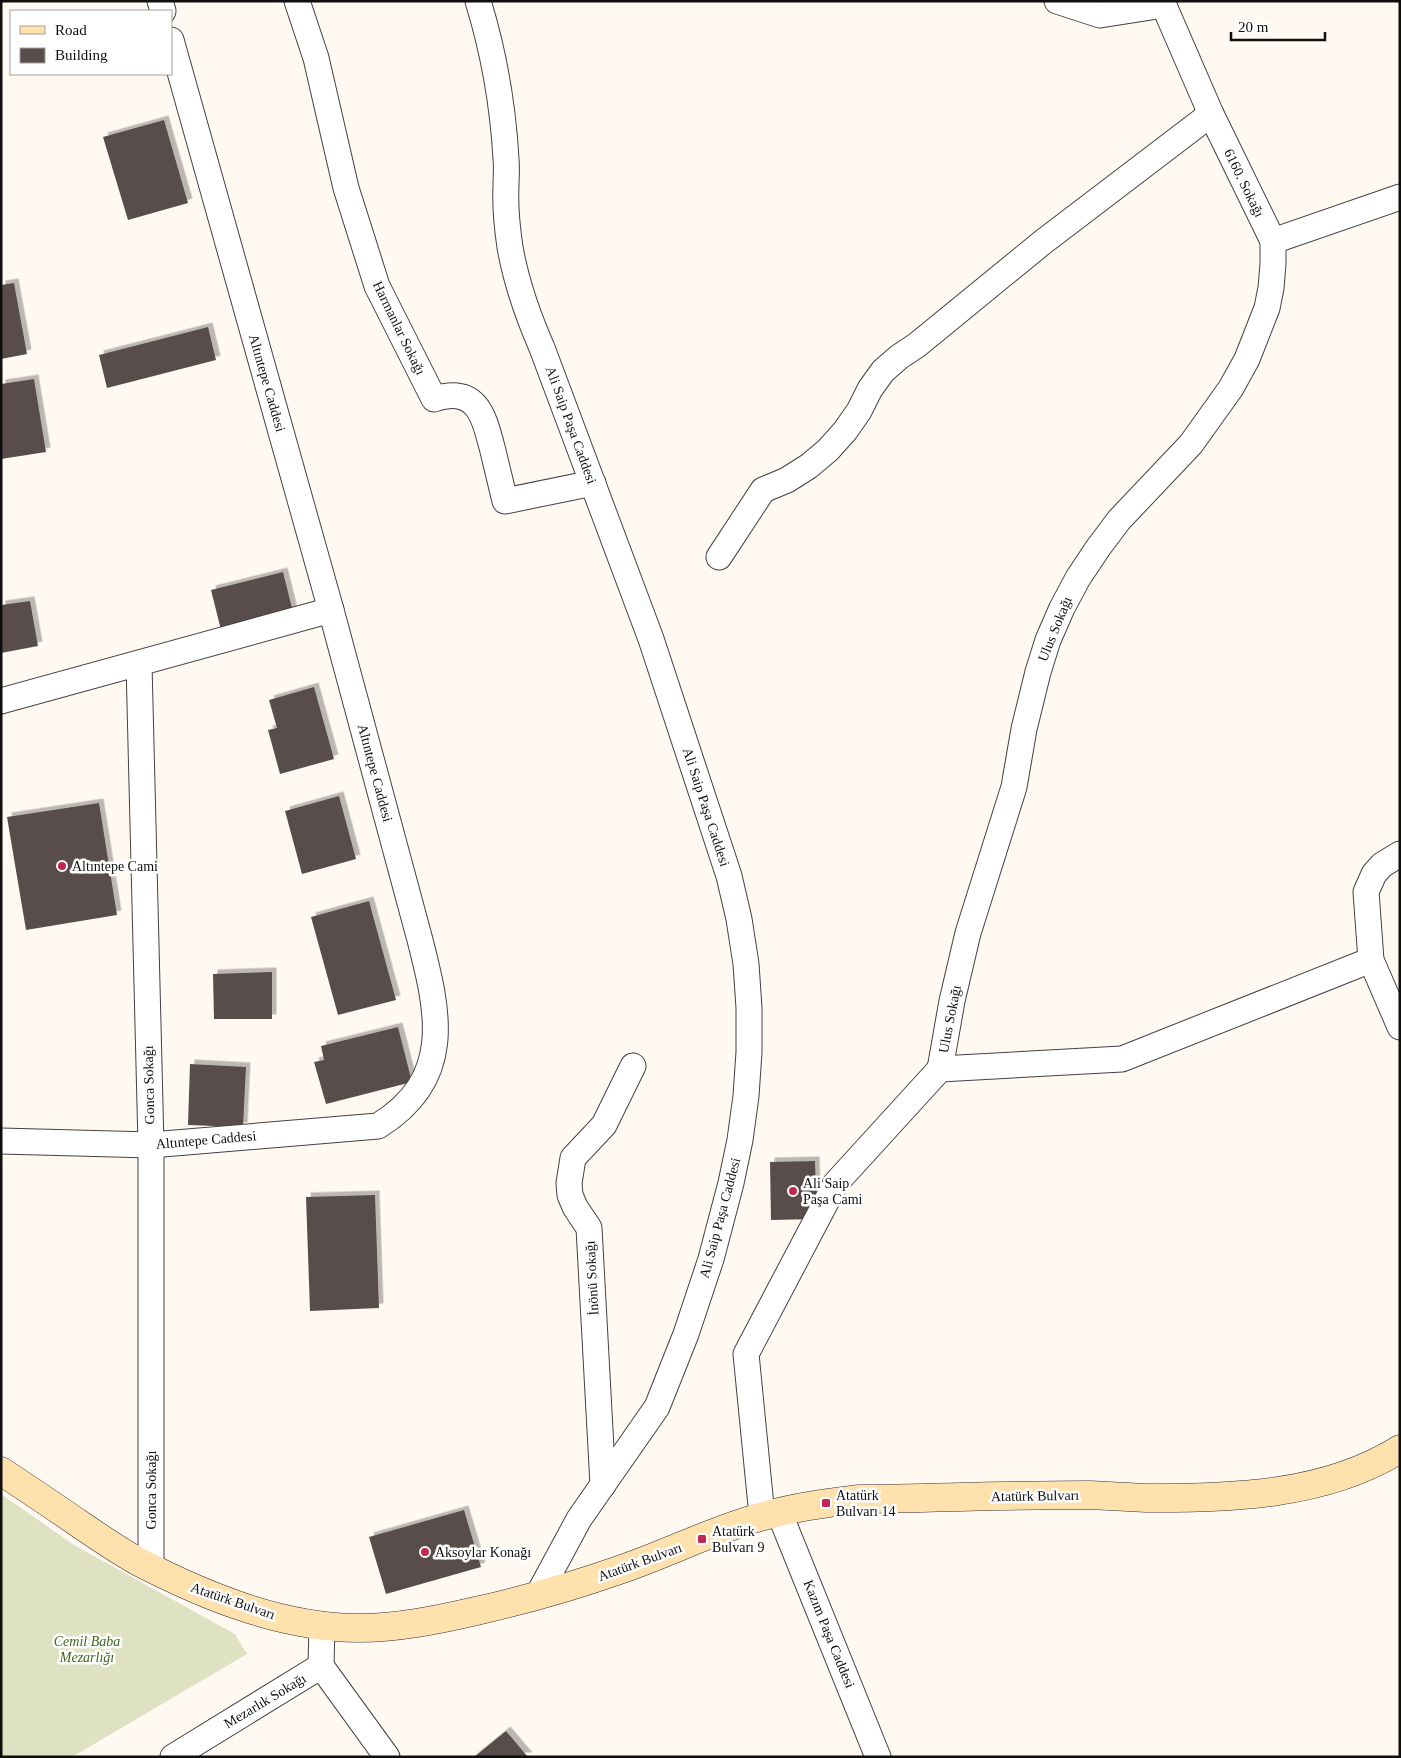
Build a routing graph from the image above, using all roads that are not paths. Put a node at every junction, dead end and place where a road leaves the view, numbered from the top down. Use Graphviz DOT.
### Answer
graph roads {
  1 [pos="297,1"];
  2 [pos="478,1"];
  3 [pos="1057,1"];
  4 [pos="1163,3"];
  5 [pos="172,44"];
  6 [pos="1211,114"];
  7 [pos="1400,198"];
  8 [pos="1273,241"];
  9 [pos="592,483"];
  10 [pos="719,557"];
  11 [pos="331,610"];
  12 [pos="139,664"];
  13 [pos="1,701"];
  14 [pos="1400,854"];
  15 [pos="1371,960"];
  16 [pos="1400,1027"];
  17 [pos="633,1066"];
  18 [pos="940,1069"];
  19 [pos="1,1141"];
  20 [pos="151,1145"];
  21 [pos="1400,1449"];
  22 [pos="1,1471"];
  23 [pos="603,1485"];
  24 [pos="771,1514"];
  25 [pos="151,1567"];
  26 [pos="538,1596"];
  27 [pos="322,1625"];
  28 [pos="322,1666"];
  29 [pos="174,1757"];
  30 [pos="387,1757"];
  31 [pos="878,1757"];
  1 -- 9 [label="street, Harmanlar Sokağı"];
  2 -- 9 [label="street, Ali Saip Paşa Caddesi"];
  3 -- 4 [label="street"];
  4 -- 6 [label="street, 6160. Sokağı"];
  5 -- 11 [label="street, Altıntepe Caddesi"];
  6 -- 8 [label="street, 6160. Sokağı"];
  6 -- 10 [label="street"];
  7 -- 8 [label="street"];
  8 -- 18 [label="street, Ulus Sokağı"];
  9 -- 23 [label="street, Ali Saip Paşa Caddesi"];
  11 -- 12 [label="street"];
  11 -- 20 [label="street, Altıntepe Caddesi"];
  12 -- 13 [label="street"];
  12 -- 20 [label="street, Gonca Sokağı"];
  14 -- 15 [label="street"];
  15 -- 16 [label="street"];
  15 -- 18 [label="street"];
  17 -- 23 [label="street, İnönü Sokağı"];
  18 -- 24 [label="street, Kazım Paşa Caddesi"];
  19 -- 20 [label="street, Altıntepe Caddesi"];
  20 -- 25 [label="street, Gonca Sokağı"];
  21 -- 24 [label="main road, Atatürk Bulvarı"];
  22 -- 25 [label="main road, Atatürk Bulvarı"];
  23 -- 26 [label="street, Ali Saip Paşa Caddesi"];
  24 -- 26 [label="main road, Atatürk Bulvarı"];
  24 -- 31 [label="street, Kazım Paşa Caddesi"];
  25 -- 27 [label="main road, Atatürk Bulvarı"];
  26 -- 27 [label="main road, Atatürk Bulvarı"];
  27 -- 28 [label="street, Mezarlık Sokağı"];
  28 -- 29 [label="street, Mezarlık Sokağı"];
  28 -- 30 [label="street"];
}
